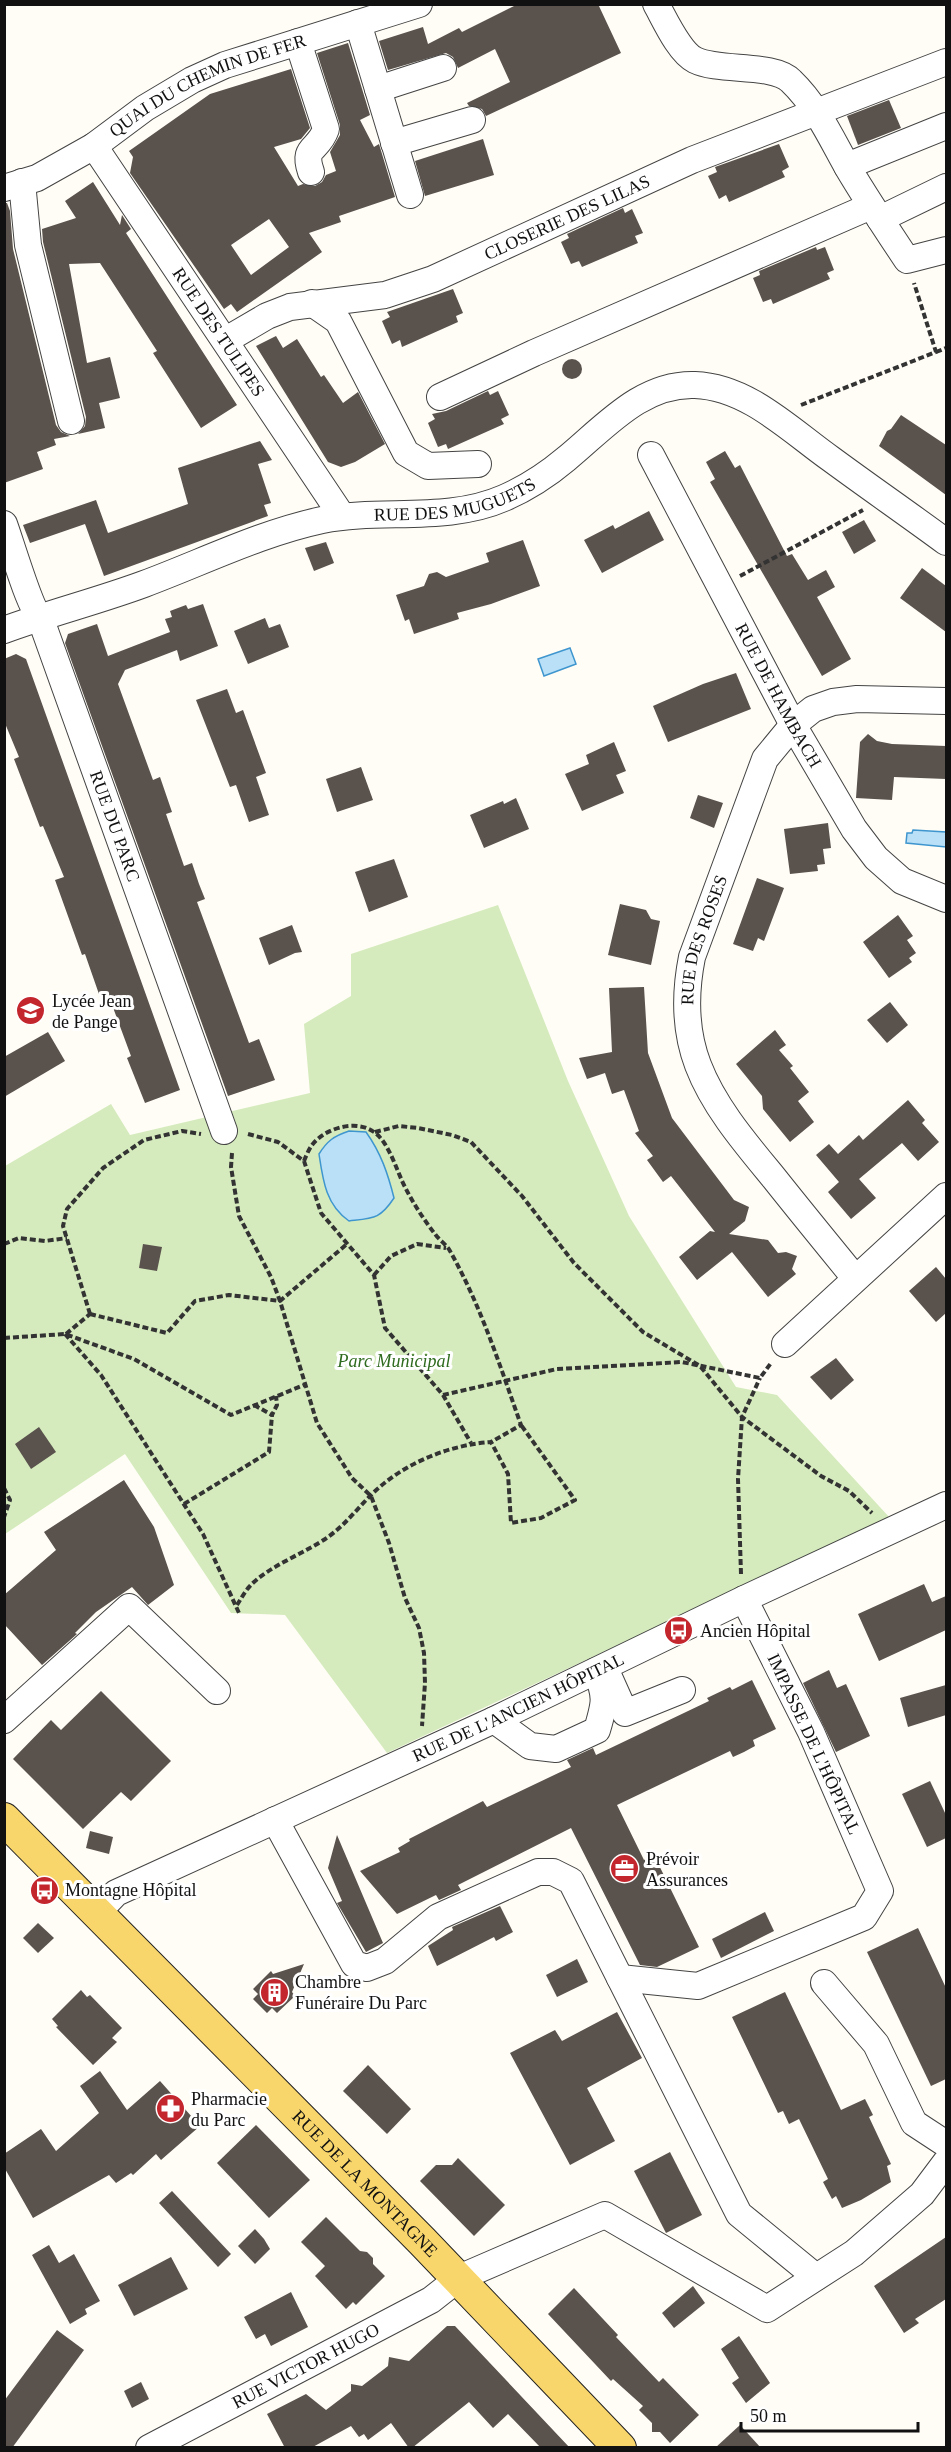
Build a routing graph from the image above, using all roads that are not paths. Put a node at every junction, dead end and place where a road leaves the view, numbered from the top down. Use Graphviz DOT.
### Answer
graph roads {
  1 [pos="419,4"];
  2 [pos="656,4"];
  3 [pos="358,23"];
  4 [pos="297,42"];
  5 [pos="946,62"];
  6 [pos="443,68"];
  7 [pos="378,89"];
  8 [pos="817,111"];
  9 [pos="472,120"];
  10 [pos="946,126"];
  11 [pos="394,143"];
  12 [pos="94,146"];
  13 [pos="847,166"];
  14 [pos="311,172"];
  15 [pos="13,185"];
  16 [pos="946,187"];
  17 [pos="410,195"];
  18 [pos="876,213"];
  19 [pos="946,250"];
  20 [pos="312,303"];
  21 [pos="226,340"];
  22 [pos="440,397"];
  23 [pos="71,421"];
  24 [pos="651,455"];
  25 [pos="478,464"];
  26 [pos="342,516"];
  27 [pos="4,524"];
  28 [pos="946,542"];
  29 [pos="40,617"];
  30 [pos="4,630"];
  31 [pos="946,701"];
  32 [pos="793,725"];
  33 [pos="946,899"];
  34 [pos="228,1140"];
  35 [pos="946,1196"];
  36 [pos="855,1278"];
  37 [pos="785,1344"];
  38 [pos="946,1506"];
  39 [pos="744,1599"];
  40 [pos="600,1669"];
  41 [pos="682,1690"];
  42 [pos="217,1691"];
  43 [pos="4,1720"];
  44 [pos="494,1720"];
  45 [pos="275,1820"];
  46 [pos="6,1824"];
  47 [pos="96,1914"];
  48 [pos="620,1978"];
  49 [pos="824,1983"];
  50 [pos="946,2144"];
  51 [pos="946,2162"];
  52 [pos="816,2277"];
  53 [pos="459,2278"];
  54 [pos="149,2448"];
  55 [pos="620,2448"];
  1 -- 3 [label="street, QUAI DU CHEMIN DE FER"];
  2 -- 8 [label="street"];
  3 -- 4 [label="street, QUAI DU CHEMIN DE FER"];
  3 -- 7 [label="street"];
  4 -- 12 [label="street, QUAI DU CHEMIN DE FER"];
  4 -- 14 [label="street"];
  5 -- 8 [label="street, CLOSERIE DES LILAS"];
  6 -- 7 [label="street"];
  7 -- 11 [label="street"];
  8 -- 13 [label="street"];
  8 -- 20 [label="street, CLOSERIE DES LILAS"];
  9 -- 11 [label="street"];
  10 -- 13 [label="street"];
  11 -- 17 [label="street"];
  12 -- 15 [label="street, QUAI DU CHEMIN DE FER"];
  12 -- 21 [label="street, RUE DES TULIPES"];
  13 -- 18 [label="street"];
  15 -- 23 [label="street"];
  16 -- 18 [label="street"];
  18 -- 19 [label="street"];
  18 -- 22 [label="street"];
  20 -- 21 [label="street, CLOSERIE DES LILAS"];
  20 -- 25 [label="street"];
  21 -- 26 [label="street, RUE DES TULIPES"];
  24 -- 32 [label="street, RUE DE HAMBACH"];
  26 -- 28 [label="street, RUE DES MUGUETS"];
  26 -- 29 [label="street, RUE DES MUGUETS"];
  27 -- 29 [label="street, RUE DU PARC"];
  29 -- 30 [label="street, RUE DES MUGUETS"];
  29 -- 34 [label="street, RUE DU PARC"];
  31 -- 32 [label="street, RUE DES ROSES"];
  32 -- 33 [label="street, RUE DE HAMBACH"];
  32 -- 36 [label="street, RUE DES ROSES"];
  35 -- 36 [label="street"];
  36 -- 37 [label="street"];
  38 -- 39 [label="street, RUE DE L'ANCIEN HÔPITAL"];
  39 -- 40 [label="street, RUE DE L'ANCIEN HÔPITAL"];
  39 -- 48 [label="street, IMPASSE DE L'HÔPITAL"];
  40 -- 41 [label="street"];
  40 -- 44 [label="street, RUE DE L'ANCIEN HÔPITAL"];
  40 -- 44 [label="street"];
  42 -- 43 [label="street"];
  44 -- 45 [label="street, RUE DE L'ANCIEN HÔPITAL"];
  45 -- 47 [label="street, RUE DE L'ANCIEN HÔPITAL"];
  45 -- 48 [label="street"];
  46 -- 47 [label="main road, RUE DE LA MONTAGNE"];
  47 -- 53 [label="main road, RUE DE LA MONTAGNE"];
  48 -- 52 [label="street"];
  49 -- 50 [label="street"];
  51 -- 52 [label="street"];
  52 -- 53 [label="street, RUE VICTOR HUGO"];
  53 -- 54 [label="street, RUE VICTOR HUGO"];
  53 -- 55 [label="main road, RUE DE LA MONTAGNE"];
}
